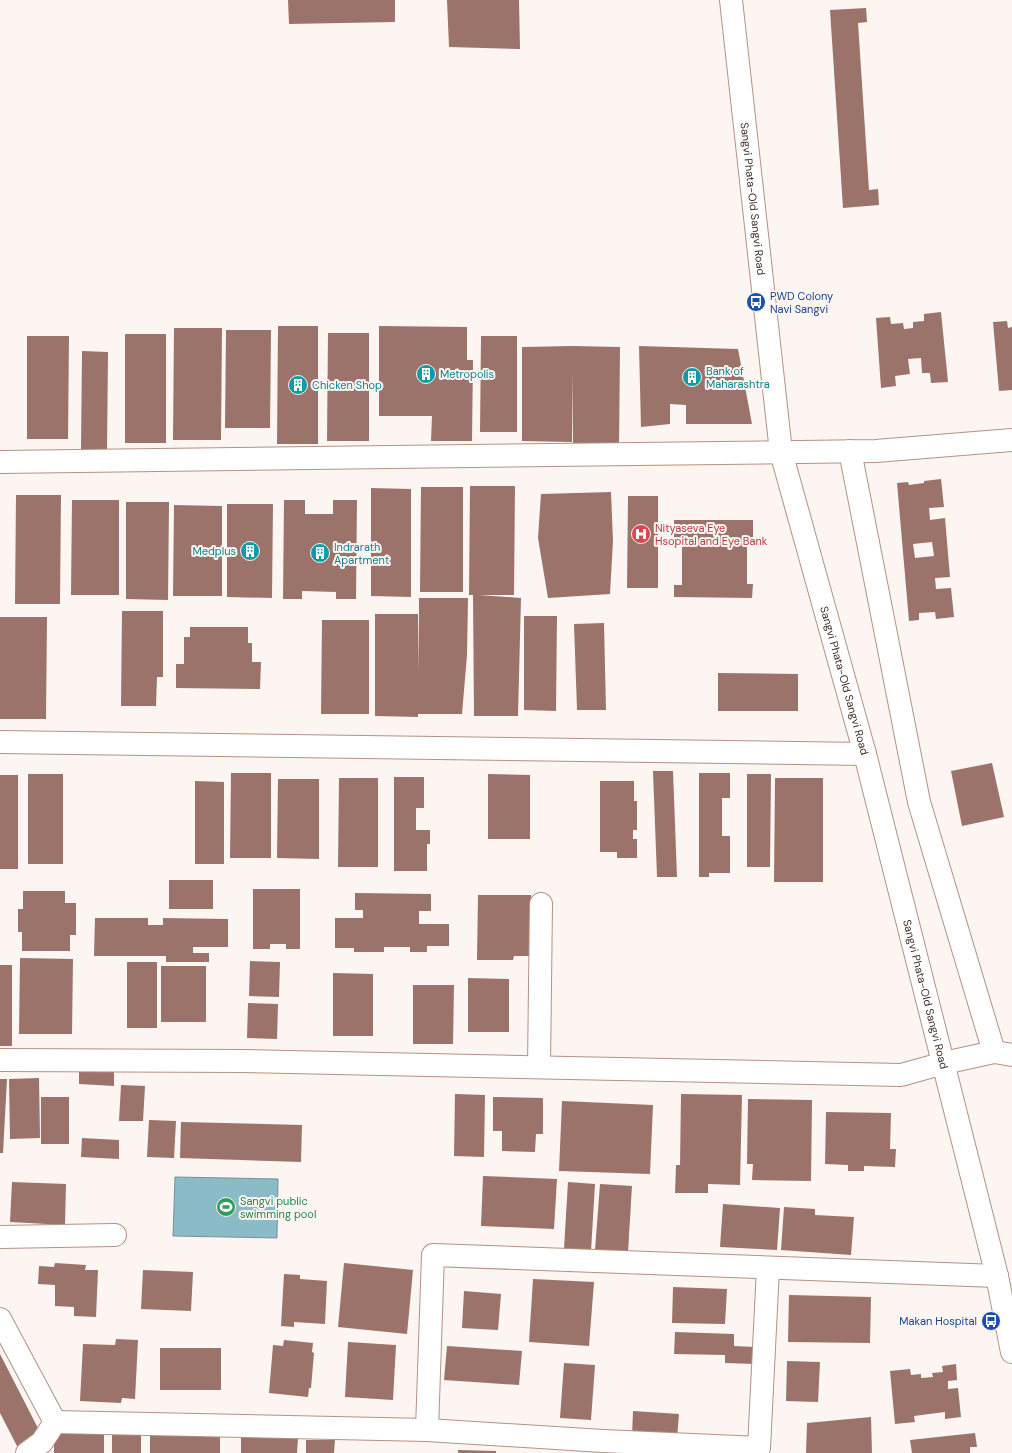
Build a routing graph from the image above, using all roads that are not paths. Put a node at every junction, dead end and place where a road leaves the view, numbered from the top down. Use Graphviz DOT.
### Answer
graph roads {
  1 [pos="731,0"];
  2 [pos="1012,440"];
  3 [pos="850,451"];
  4 [pos="781,452"];
  5 [pos="0,462"];
  6 [pos="0,742"];
  7 [pos="865,754"];
  8 [pos="541,904"];
  9 [pos="1003,1054"];
  10 [pos="0,1060"];
  11 [pos="944,1063"];
  12 [pos="539,1067"];
  13 [pos="115,1235"];
  14 [pos="0,1237"];
  15 [pos="768,1268"];
  16 [pos="997,1276"];
  17 [pos="0,1320"];
  18 [pos="1012,1352"];
  19 [pos="55,1422"];
  20 [pos="427,1430"];
  21 [pos="603,1447"];
  22 [pos="27,1453"];
  1 -- 4 [label="street, Sangvi Phata-Old Sangvi Road"];
  2 -- 3 [label="street"];
  3 -- 4 [label="street"];
  3 -- 9 [label="street"];
  4 -- 5 [label="street"];
  4 -- 7 [label="street, Sangvi Phata-Old Sangvi Road"];
  6 -- 7 [label="street"];
  7 -- 11 [label="street, Sangvi Phata-Old Sangvi Road"];
  8 -- 12 [label="street"];
  9 -- 11 [label="street"];
  10 -- 12 [label="street"];
  11 -- 12 [label="street"];
  11 -- 16 [label="street, Sangvi Phata-Old Sangvi Road"];
  13 -- 14 [label="street"];
  15 -- 16 [label="street"];
  15 -- 20 [label="street"];
  15 -- 21 [label="street"];
  16 -- 18 [label="street, Sangvi Phata-Old Sangvi Road"];
  17 -- 19 [label="street"];
  19 -- 20 [label="street"];
  19 -- 22 [label="street"];
  20 -- 21 [label="street"];
}
